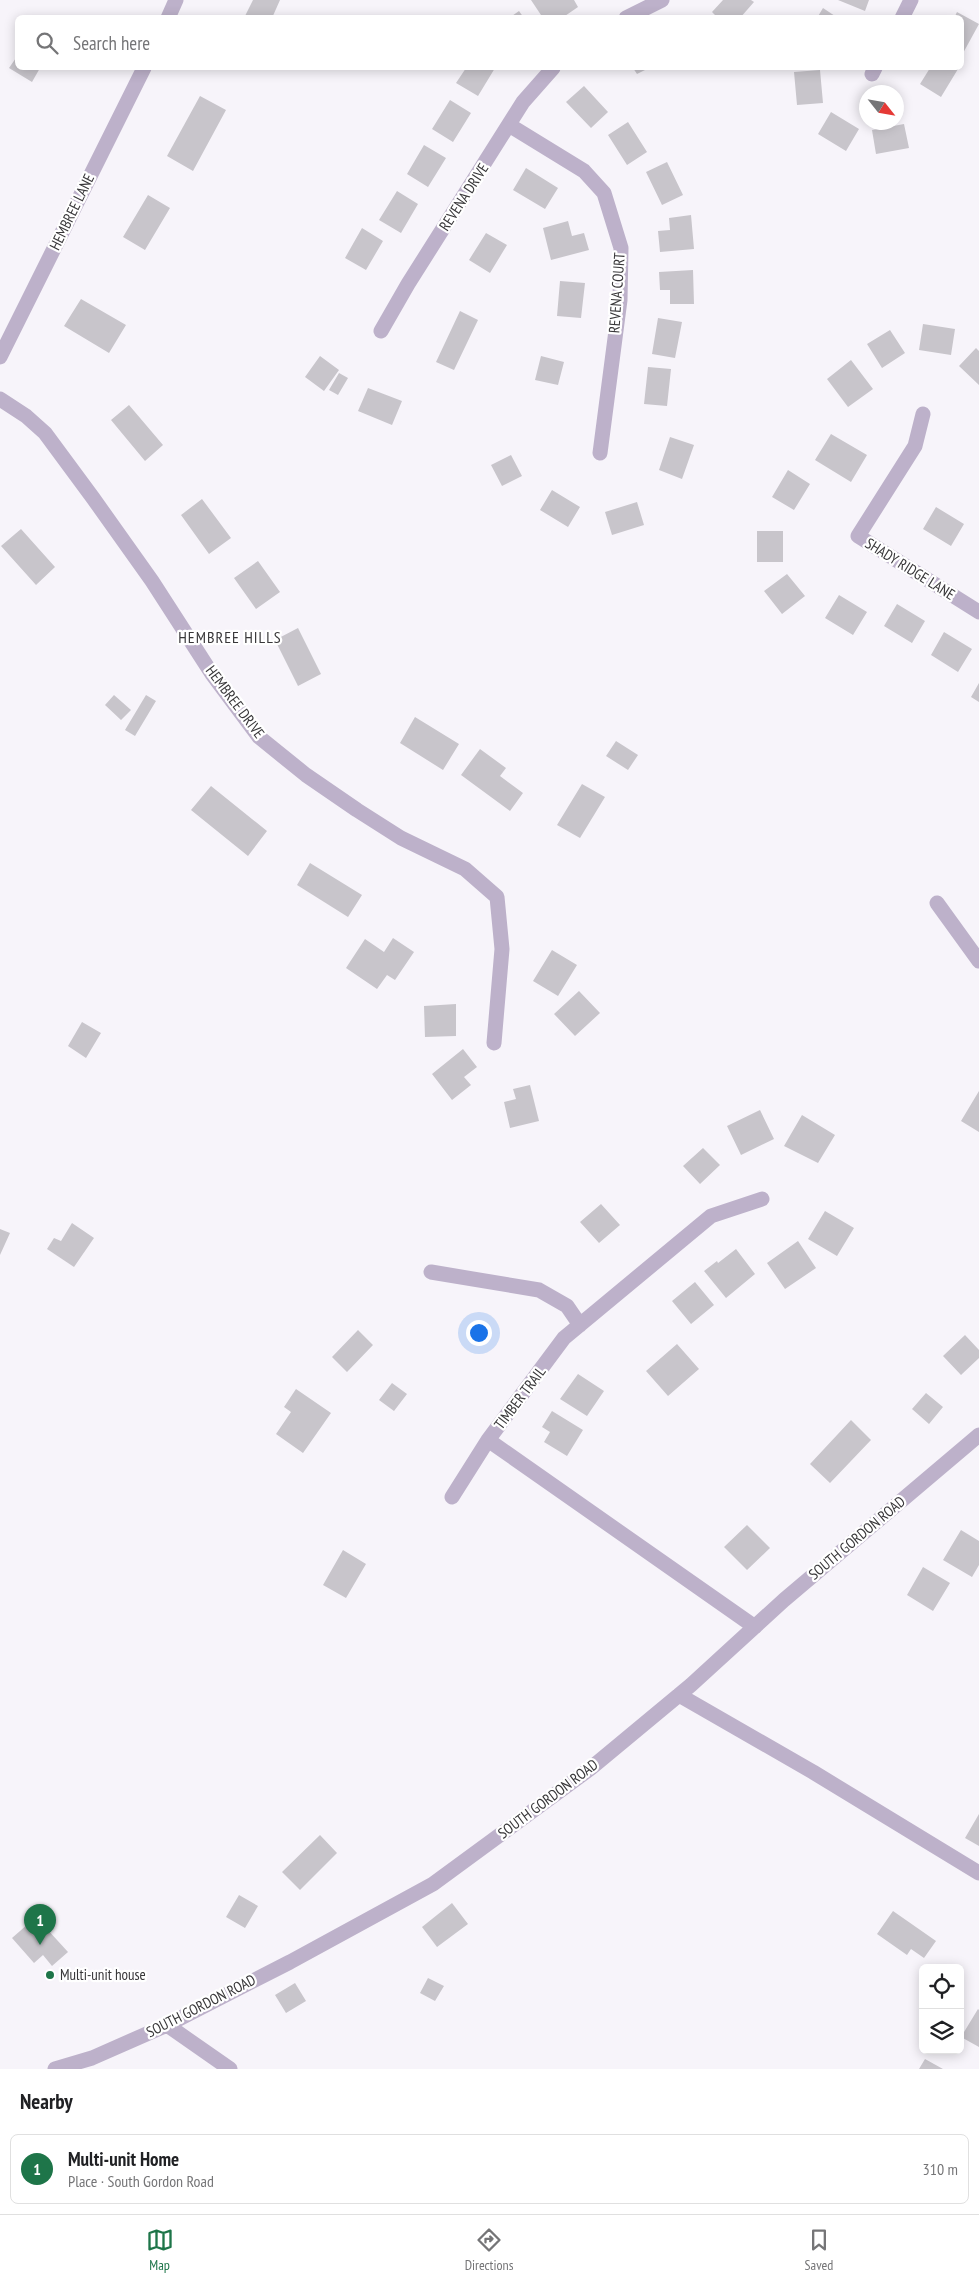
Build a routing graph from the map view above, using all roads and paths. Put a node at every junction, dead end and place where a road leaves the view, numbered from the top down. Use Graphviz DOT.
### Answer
graph roads {
  1 [pos="176,0"];
  2 [pos="662,0"];
  3 [pos="911,0"];
  4 [pos="169,15"];
  5 [pos="632,15"];
  6 [pos="904,15"];
  7 [pos="143,70"];
  8 [pos="551,70"];
  9 [pos="509,125"];
  10 [pos="381,332"];
  11 [pos="0,357"];
  12 [pos="0,399"];
  13 [pos="923,414"];
  14 [pos="600,453"];
  15 [pos="979,612"];
  16 [pos="937,903"];
  17 [pos="979,961"];
  18 [pos="494,1043"];
  19 [pos="762,1199"];
  20 [pos="432,1272"];
  21 [pos="580,1325"];
  22 [pos="979,1435"];
  23 [pos="488,1440"];
  24 [pos="452,1496"];
  25 [pos="755,1627"];
  26 [pos="679,1695"];
  27 [pos="979,1873"];
  28 [pos="167,2025"];
  29 [pos="55,2069"];
  30 [pos="230,2069"];
  1 -- 4 [label="street"];
  2 -- 5 [label="street"];
  3 -- 6 [label="street"];
  7 -- 11 [label="street, HEMBREE LANE"];
  8 -- 9 [label="street, REVENA DRIVE"];
  9 -- 10 [label="street, REVENA DRIVE"];
  9 -- 14 [label="street, REVENA COURT"];
  12 -- 18 [label="street, HEMBREE DRIVE"];
  13 -- 15 [label="street, SHADY RIDGE LANE"];
  16 -- 17 [label="street"];
  19 -- 21 [label="street, TIMBER TRAIL"];
  20 -- 21 [label="street"];
  21 -- 23 [label="street, TIMBER TRAIL"];
  22 -- 25 [label="street, SOUTH GORDON ROAD"];
  23 -- 24 [label="street"];
  23 -- 25 [label="street, TIMBER TRAIL"];
  25 -- 26 [label="street, SOUTH GORDON ROAD"];
  26 -- 27 [label="street"];
  26 -- 28 [label="street, SOUTH GORDON ROAD"];
  28 -- 29 [label="street, SOUTH GORDON ROAD"];
  28 -- 30 [label="street"];
}
